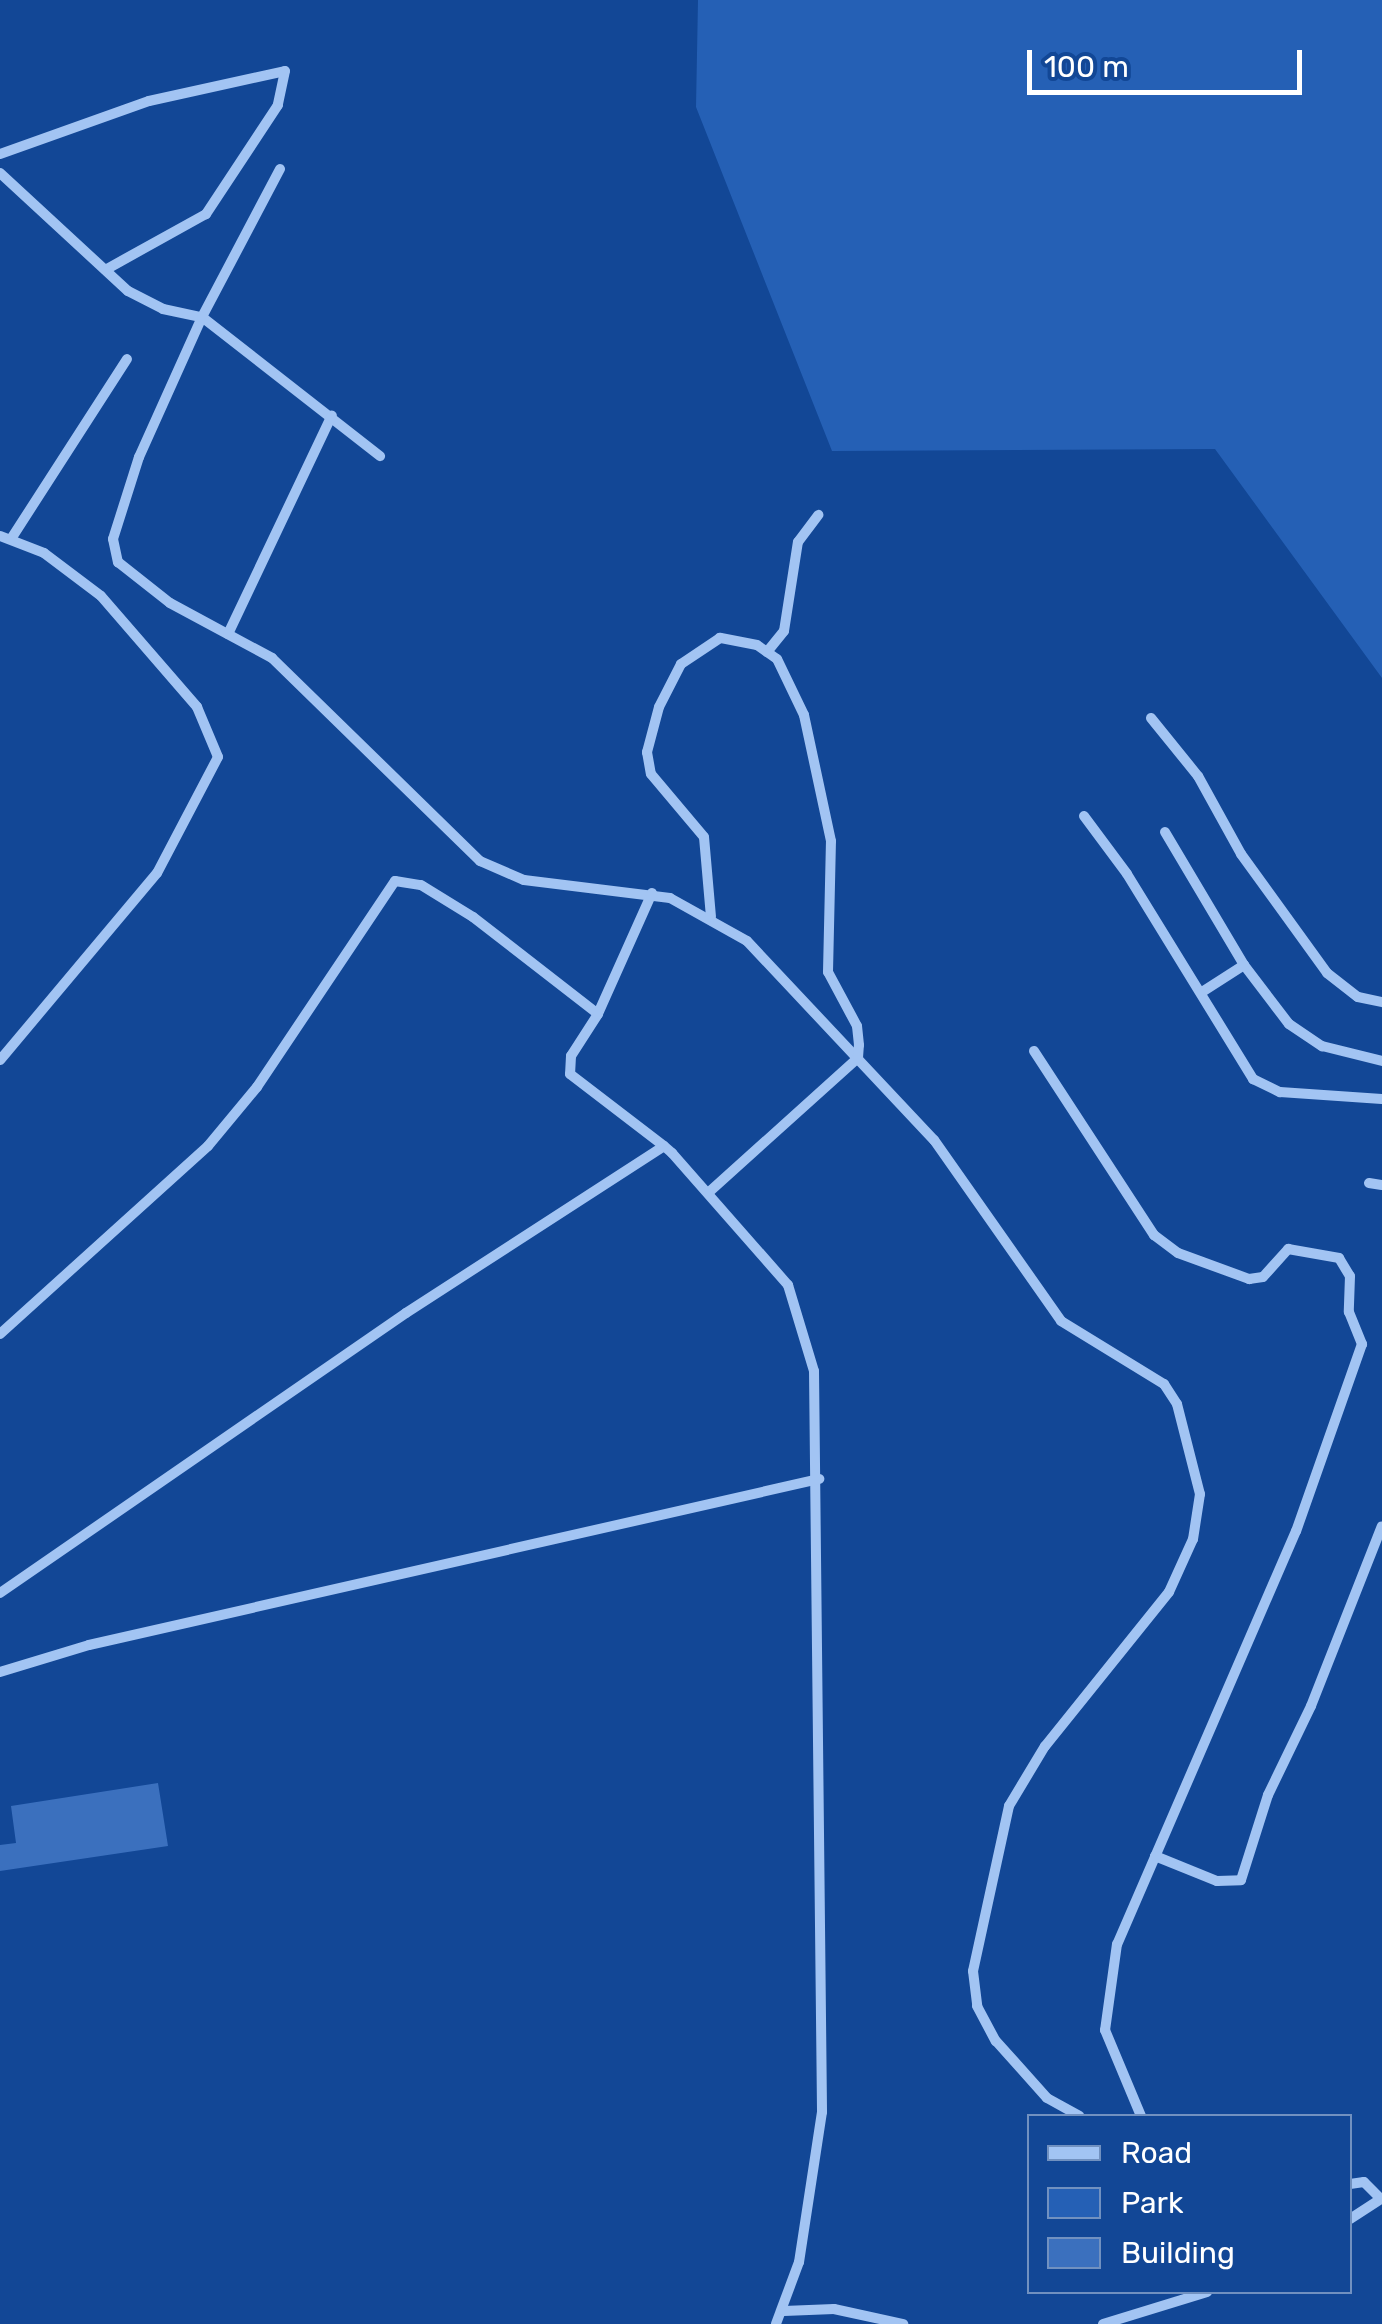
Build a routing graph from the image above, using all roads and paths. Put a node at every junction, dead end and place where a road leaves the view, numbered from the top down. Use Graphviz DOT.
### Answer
graph roads {
  1 [pos="0,154"];
  2 [pos="280,169"];
  3 [pos="0,173"];
  4 [pos="104,270"];
  5 [pos="202,318"];
  6 [pos="126,359"];
  7 [pos="332,414"];
  8 [pos="380,456"];
  9 [pos="818,515"];
  10 [pos="5,538"];
  11 [pos="228,634"];
  12 [pos="767,652"];
  13 [pos="1151,718"];
  14 [pos="1084,816"];
  15 [pos="1165,832"];
  16 [pos="652,893"];
  17 [pos="712,917"];
  18 [pos="1244,965"];
  19 [pos="1202,992"];
  20 [pos="1382,1002"];
  21 [pos="598,1014"];
  22 [pos="1034,1051"];
  23 [pos="858,1058"];
  24 [pos="0,1060"];
  25 [pos="1382,1061"];
  26 [pos="1382,1099"];
  27 [pos="664,1146"];
  28 [pos="1368,1183"];
  29 [pos="1382,1185"];
  30 [pos="708,1192"];
  31 [pos="0,1334"];
  32 [pos="819,1479"];
  33 [pos="1382,1526"];
  34 [pos="0,1592"];
  35 [pos="0,1672"];
  36 [pos="1155,1856"];
  37 [pos="1075,2114"];
  38 [pos="1140,2114"];
  39 [pos="1352,2184"];
  40 [pos="1381,2198"];
  41 [pos="1352,2218"];
  42 [pos="1200,2294"];
  43 [pos="784,2310"];
  44 [pos="776,2324"];
  45 [pos="903,2324"];
  46 [pos="1103,2324"];
  1 -- 4 [label="street"];
  2 -- 5 [label="street"];
  3 -- 4 [label="street"];
  4 -- 5 [label="street"];
  5 -- 7 [label="street"];
  5 -- 11 [label="street"];
  6 -- 10 [label="street"];
  7 -- 8 [label="street"];
  7 -- 11 [label="street"];
  9 -- 12 [label="street"];
  10 -- 24 [label="street"];
  11 -- 16 [label="street"];
  12 -- 17 [label="street"];
  12 -- 23 [label="street"];
  13 -- 20 [label="street"];
  14 -- 19 [label="street"];
  15 -- 18 [label="street"];
  16 -- 17 [label="street"];
  16 -- 21 [label="street"];
  17 -- 23 [label="street"];
  18 -- 19 [label="street"];
  18 -- 25 [label="street"];
  19 -- 26 [label="street"];
  21 -- 27 [label="street"];
  21 -- 31 [label="street"];
  22 -- 36 [label="street"];
  23 -- 30 [label="street"];
  23 -- 37 [label="street"];
  27 -- 30 [label="street"];
  27 -- 34 [label="street"];
  28 -- 29 [label="street"];
  30 -- 32 [label="street"];
  32 -- 35 [label="street"];
  32 -- 43 [label="street"];
  33 -- 36 [label="street"];
  36 -- 38 [label="street"];
  39 -- 40 [label="street"];
  40 -- 41 [label="street"];
  42 -- 46 [label="street"];
  43 -- 44 [label="street"];
  43 -- 45 [label="street"];
}
